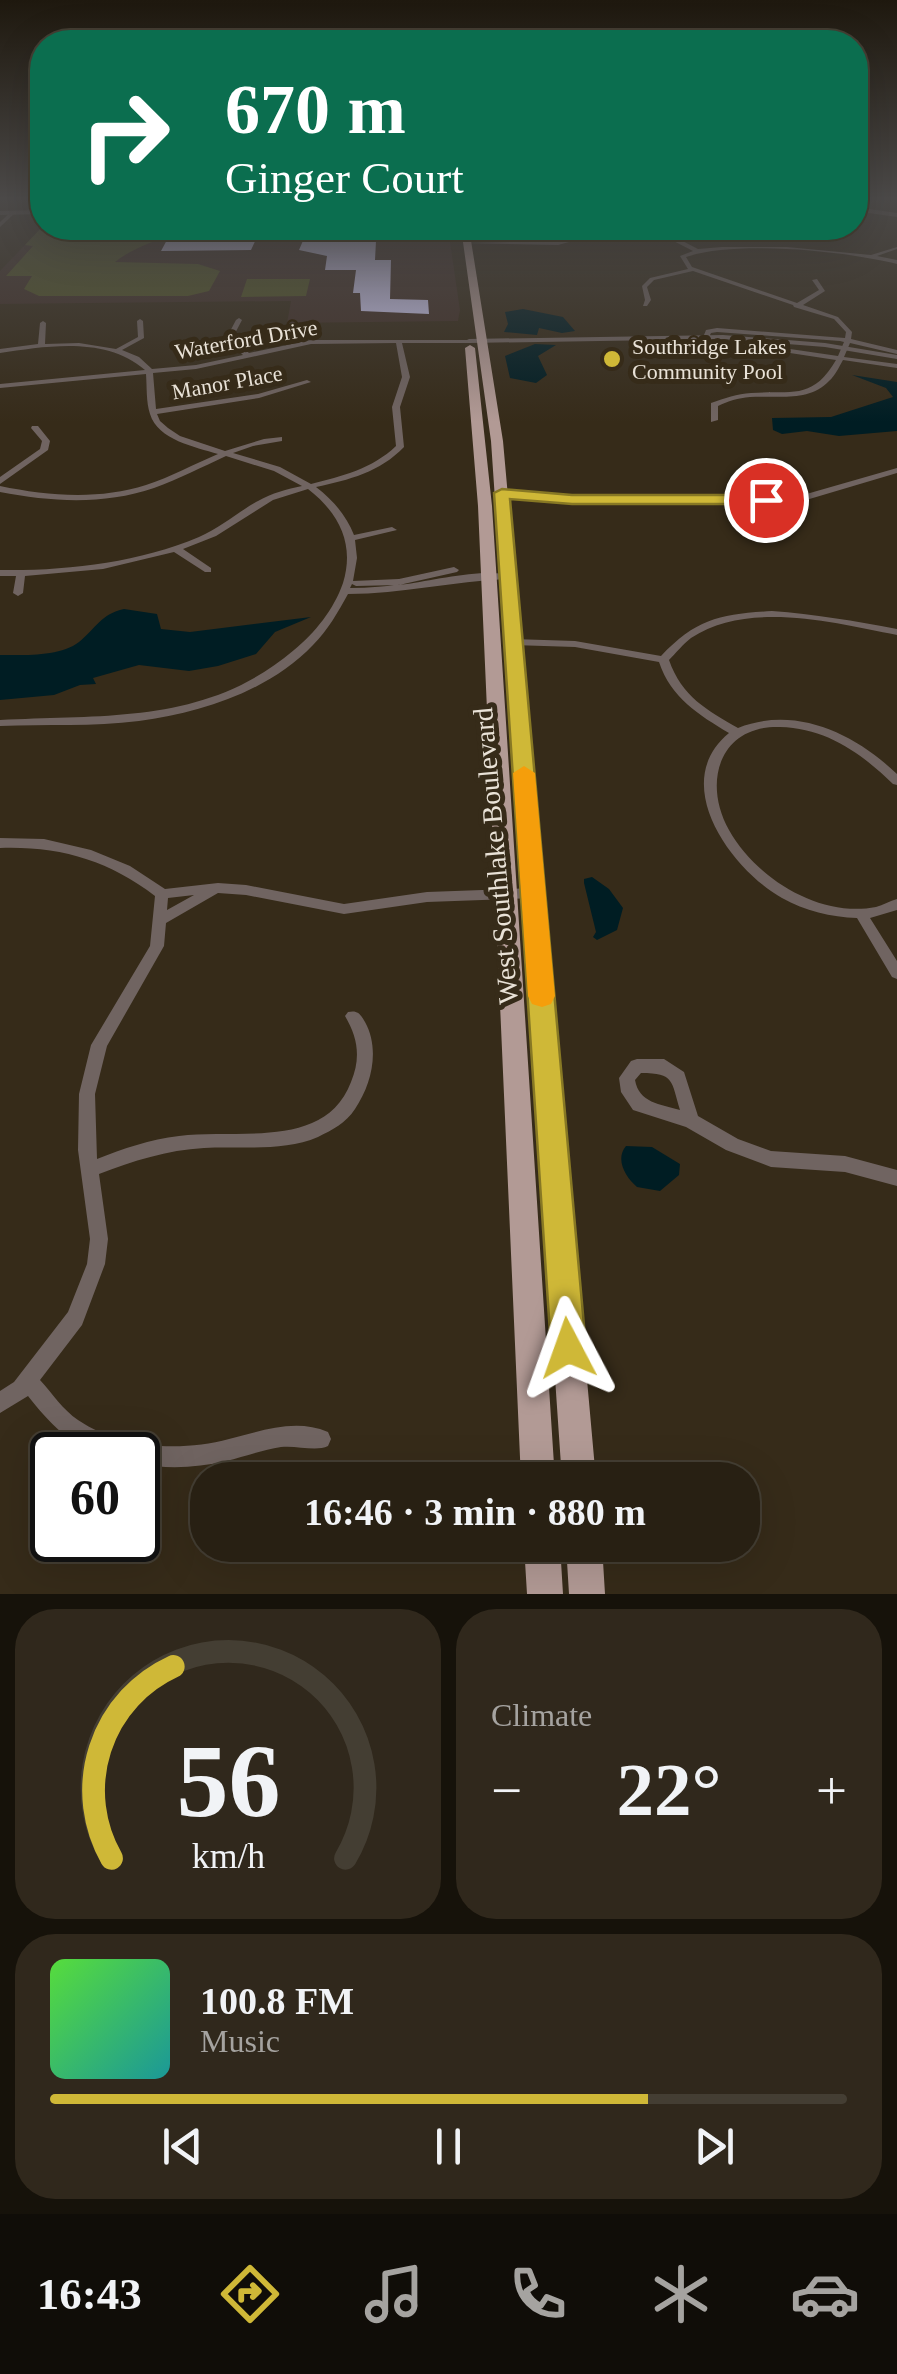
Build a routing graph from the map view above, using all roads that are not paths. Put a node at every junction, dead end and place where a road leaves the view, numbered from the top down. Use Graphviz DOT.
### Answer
graph roads {
  1 [pos="462,273"];
  2 [pos="470,273"];
  3 [pos="679,273"];
  4 [pos="705,273"];
  5 [pos="815,280"];
  6 [pos="644,305"];
  7 [pos="796,306"];
  8 [pos="239,320"];
  9 [pos="140,321"];
  10 [pos="44,323"];
  11 [pos="478,341"];
  12 [pos="399,344"];
  13 [pos="40,347"];
  14 [pos="0,350"];
  15 [pos="844,350"];
  16 [pos="116,351"];
  17 [pos="248,356"];
  18 [pos="897,359"];
  19 [pos="150,374"];
  20 [pos="307,382"];
  21 [pos="0,386"];
  22 [pos="153,412"];
  23 [pos="714,420"];
  24 [pos="35,428"];
  25 [pos="279,439"];
  26 [pos="226,452"];
  27 [pos="897,470"];
  28 [pos="0,485"];
  29 [pos="309,486"];
  30 [pos="502,493"];
  31 [pos="392,530"];
  32 [pos="352,538"];
  33 [pos="176,549"];
  34 [pos="208,570"];
  35 [pos="498,572"];
  36 [pos="0,573"];
  37 [pos="21,573"];
  38 [pos="346,587"];
  39 [pos="18,593"];
  40 [pos="897,632"];
  41 [pos="514,642"];
  42 [pos="664,660"];
  43 [pos="0,722"];
  44 [pos="734,731"];
  45 [pos="897,781"];
  46 [pos="0,842"];
  47 [pos="218,888"];
  48 [pos="520,893"];
  49 [pos="162,894"];
  50 [pos="897,904"];
  51 [pos="862,914"];
  52 [pos="162,919"];
  53 [pos="897,973"];
  54 [pos="353,1016"];
  55 [pos="691,1121"];
  56 [pos="90,1170"];
  57 [pos="897,1178"];
  58 [pos="28,1381"];
  59 [pos="0,1404"];
  60 [pos="321,1439"];
  61 [pos="537,1462"];
  62 [pos="576,1462"];
  63 [pos="543,1562"];
  64 [pos="585,1562"];
  65 [pos="545,1594"];
  66 [pos="587,1594"];
  1 -- 11 [label="main road, West Southlake Boulevard"];
  2 -- 11 [label="main road, West Southlake Boulevard"];
  3 -- 6 [label="street"];
  4 -- 7 [label="street"];
  5 -- 7 [label="street"];
  7 -- 15 [label="street"];
  8 -- 17 [label="street"];
  9 -- 16 [label="street"];
  10 -- 13 [label="street"];
  11 -- 12 [label="street, Waterford Drive"];
  11 -- 15 [label="street"];
  11 -- 30 [label="main road, West Southlake Boulevard"];
  11 -- 35 [label="main road, West Southlake Boulevard"];
  12 -- 17 [label="street, Waterford Drive"];
  12 -- 29 [label="street"];
  13 -- 14 [label="street"];
  13 -- 16 [label="street"];
  15 -- 18 [label="street"];
  15 -- 23 [label="street"];
  16 -- 19 [label="street"];
  17 -- 19 [label="street, Waterford Drive"];
  19 -- 21 [label="street, Waterford Drive"];
  19 -- 22 [label="street"];
  20 -- 22 [label="street, Manor Place"];
  22 -- 26 [label="street"];
  24 -- 28 [label="street"];
  25 -- 26 [label="street"];
  26 -- 28 [label="street"];
  26 -- 29 [label="street"];
  27 -- 30 [label="street"];
  29 -- 32 [label="street"];
  29 -- 33 [label="street"];
  30 -- 35 [label="main road, West Southlake Boulevard"];
  31 -- 32 [label="street"];
  32 -- 38 [label="street"];
  33 -- 34 [label="street"];
  33 -- 37 [label="street"];
  35 -- 38 [label="street"];
  35 -- 41 [label="main road, West Southlake Boulevard"];
  35 -- 48 [label="main road, West Southlake Boulevard"];
  36 -- 37 [label="street"];
  37 -- 39 [label="street"];
  38 -- 43 [label="street"];
  40 -- 42 [label="street"];
  41 -- 42 [label="street"];
  41 -- 48 [label="main road, West Southlake Boulevard"];
  42 -- 44 [label="street"];
  44 -- 45 [label="street"];
  44 -- 51 [label="street"];
  46 -- 49 [label="street"];
  47 -- 48 [label="street"];
  47 -- 49 [label="street"];
  47 -- 52 [label="street"];
  48 -- 61 [label="main road, West Southlake Boulevard"];
  48 -- 62 [label="main road, West Southlake Boulevard"];
  49 -- 52 [label="street"];
  50 -- 51 [label="street"];
  51 -- 53 [label="street"];
  52 -- 56 [label="street"];
  54 -- 56 [label="street"];
  55 -- 57 [label="street"];
  56 -- 58 [label="street"];
  58 -- 59 [label="street"];
  58 -- 60 [label="street"];
  63 -- 65 [label="main road"];
  64 -- 66 [label="main road"];
}
